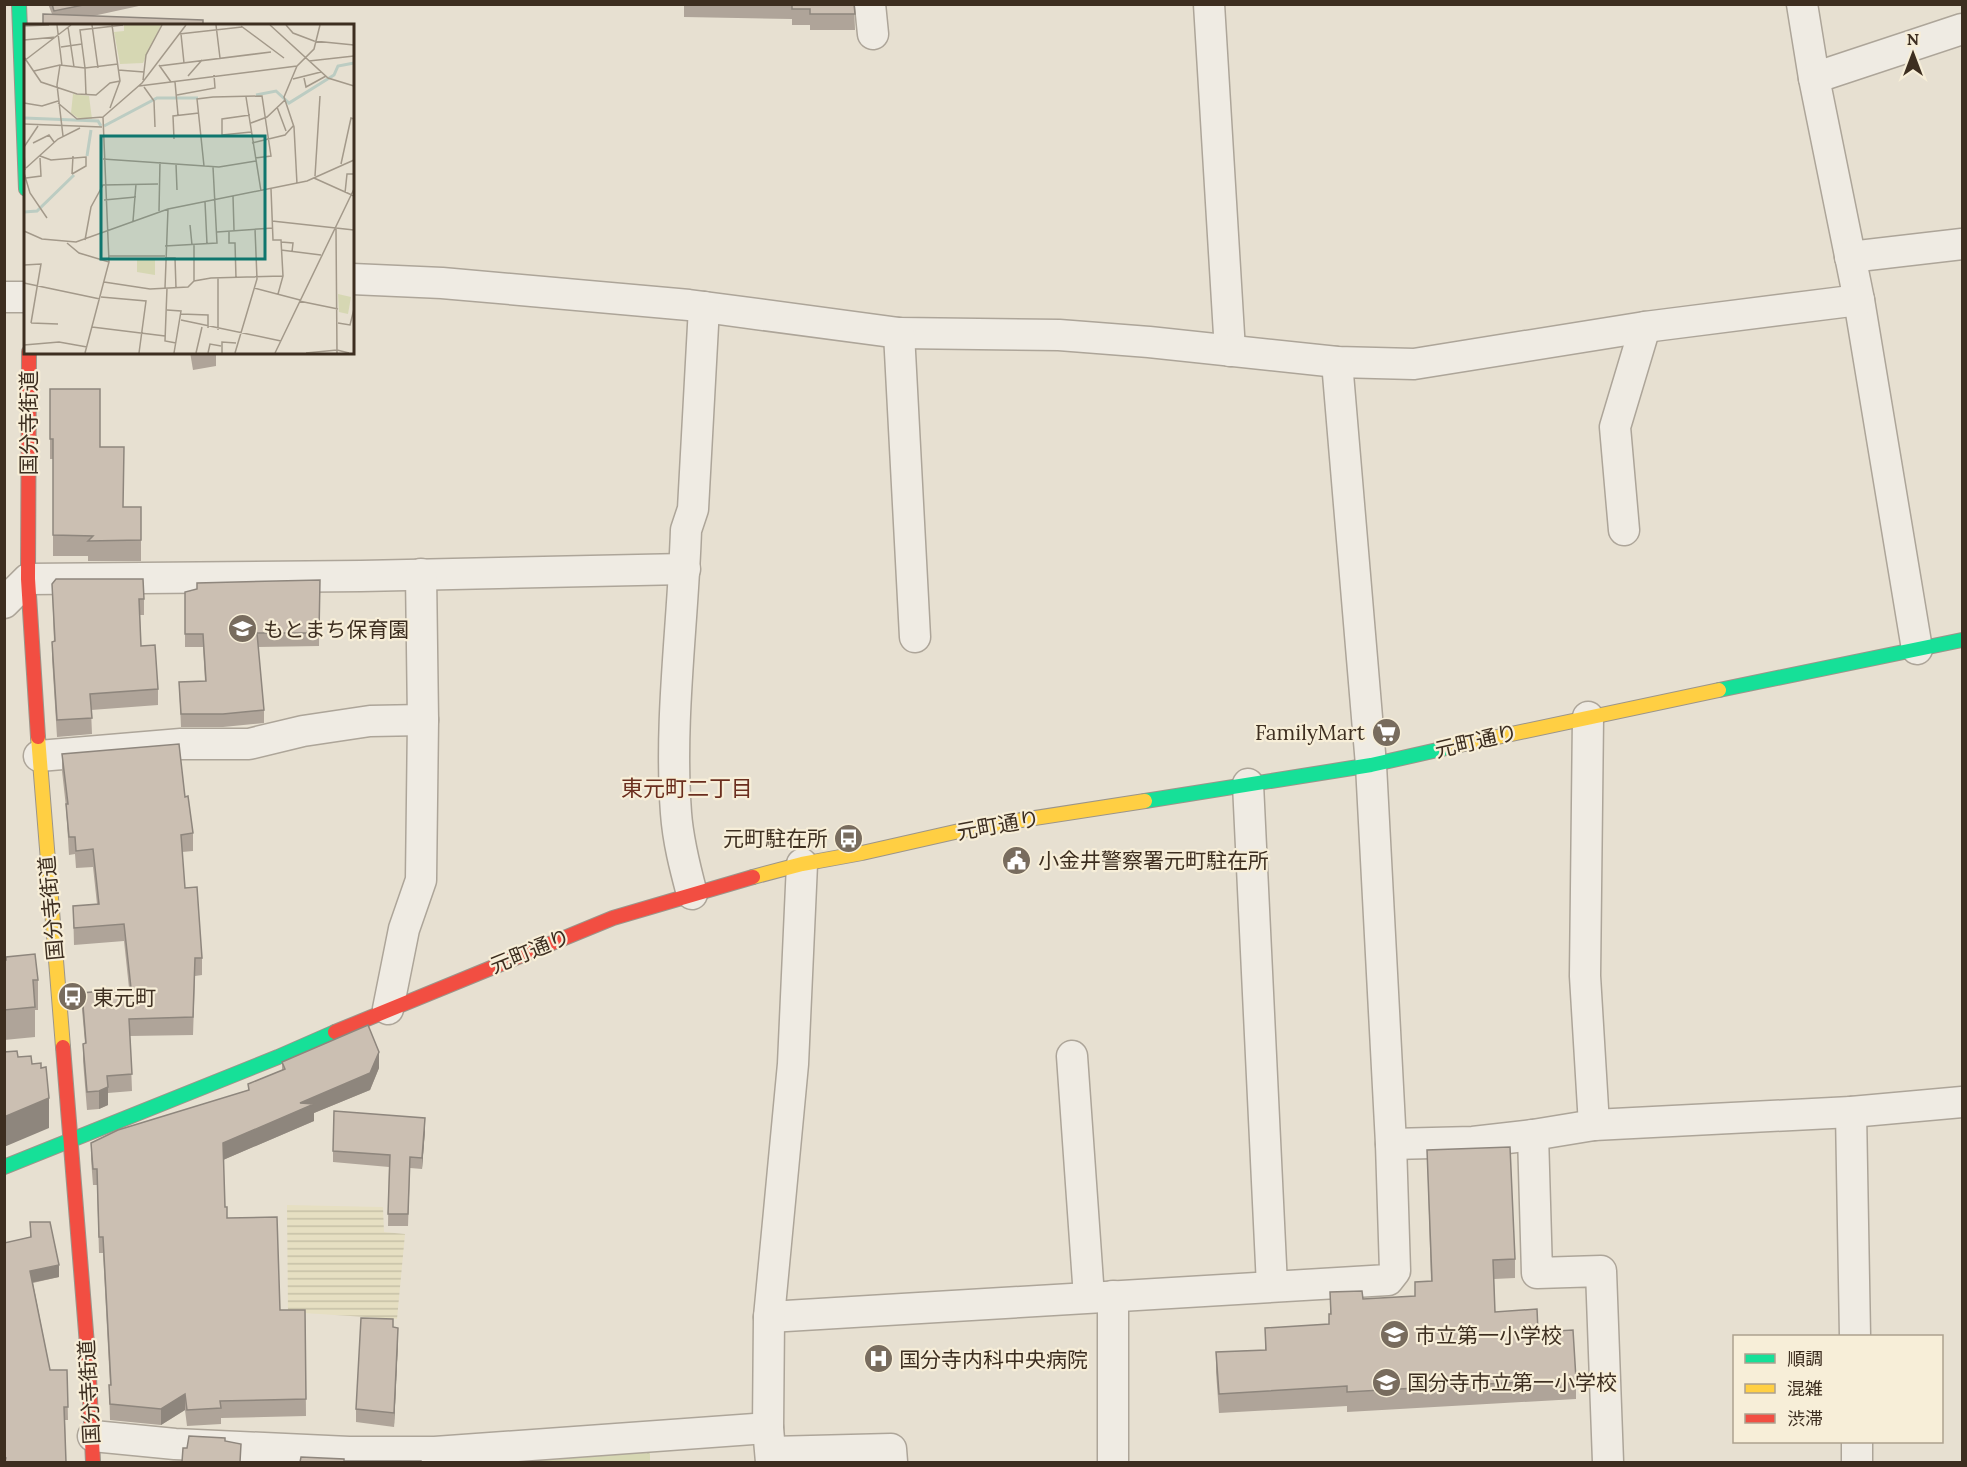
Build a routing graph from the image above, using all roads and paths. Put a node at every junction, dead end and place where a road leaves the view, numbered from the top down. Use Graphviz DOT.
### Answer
graph roads {
  1 [pos="19,4"];
  2 [pos="870,4"];
  3 [pos="1209,4"];
  4 [pos="1802,4"];
  5 [pos="1962,29"];
  6 [pos="873,34"];
  7 [pos="1815,78"];
  8 [pos="24,136"];
  9 [pos="1962,244"];
  10 [pos="1850,257"];
  11 [pos="354,279"];
  12 [pos="4,297"];
  13 [pos="24,297"];
  14 [pos="1859,300"];
  15 [pos="704,307"];
  16 [pos="1645,327"];
  17 [pos="899,333"];
  18 [pos="1230,351"];
  19 [pos="29,354"];
  20 [pos="1337,362"];
  21 [pos="1624,530"];
  22 [pos="685,569"];
  23 [pos="421,574"];
  24 [pos="28,579"];
  25 [pos="4,603"];
  26 [pos="915,637"];
  27 [pos="1962,640"];
  28 [pos="1917,650"];
  29 [pos="1588,717"];
  30 [pos="423,720"];
  31 [pos="39,756"];
  32 [pos="1371,765"];
  33 [pos="1248,784"];
  34 [pos="802,864"];
  35 [pos="692,894"];
  36 [pos="388,1009"];
  37 [pos="1072,1056"];
  38 [pos="1962,1102"];
  39 [pos="1851,1113"];
  40 [pos="1594,1125"];
  41 [pos="1533,1135"];
  42 [pos="71,1141"];
  43 [pos="1391,1144"];
  44 [pos="4,1167"];
  45 [pos="1272,1286"];
  46 [pos="1101,1296"];
  47 [pos="769,1317"];
  48 [pos="1855,1335"];
  49 [pos="1857,1443"];
  50 [pos="770,1448"];
  51 [pos="93,1449"];
  52 [pos="892,1462"];
  53 [pos="1113,1462"];
  54 [pos="1608,1462"];
  55 [pos="1857,1462"];
  1 -- 8 [label="street"];
  2 -- 6 [label="street"];
  3 -- 18 [label="street"];
  4 -- 7 [label="street"];
  5 -- 7 [label="street"];
  7 -- 10 [label="street"];
  9 -- 10 [label="street"];
  10 -- 14 [label="street"];
  11 -- 15 [label="street"];
  12 -- 13 [label="street"];
  14 -- 16 [label="street"];
  14 -- 28 [label="street"];
  15 -- 17 [label="street"];
  15 -- 22 [label="street"];
  16 -- 20 [label="street"];
  16 -- 21 [label="street"];
  17 -- 18 [label="street"];
  17 -- 26 [label="street"];
  18 -- 20 [label="street"];
  19 -- 24 [label="street, 国分寺街道"];
  20 -- 32 [label="street"];
  22 -- 23 [label="street"];
  22 -- 35 [label="street"];
  23 -- 24 [label="street"];
  23 -- 30 [label="street"];
  24 -- 25 [label="street"];
  24 -- 31 [label="street, 国分寺街道"];
  27 -- 28 [label="street, 元町通り"];
  28 -- 29 [label="street, 元町通り"];
  29 -- 32 [label="street, 元町通り"];
  29 -- 40 [label="street"];
  30 -- 31 [label="street"];
  30 -- 36 [label="street"];
  31 -- 42 [label="street, 国分寺街道"];
  32 -- 33 [label="street, 元町通り"];
  32 -- 43 [label="street"];
  33 -- 34 [label="street, 元町通り"];
  33 -- 45 [label="street"];
  34 -- 35 [label="street, 元町通り"];
  34 -- 47 [label="street"];
  35 -- 36 [label="street, 元町通り"];
  36 -- 42 [label="street, 元町通り"];
  37 -- 46 [label="street"];
  38 -- 39 [label="street"];
  39 -- 40 [label="street"];
  39 -- 48 [label="street"];
  40 -- 41 [label="street"];
  41 -- 43 [label="street"];
  41 -- 54 [label="street"];
  42 -- 44 [label="street, 元町通り"];
  42 -- 51 [label="street, 国分寺街道"];
  43 -- 45 [label="street"];
  45 -- 46 [label="street"];
  46 -- 47 [label="street"];
  46 -- 53 [label="street"];
  47 -- 50 [label="street"];
  49 -- 55 [label="street"];
  50 -- 51 [label="street"];
  50 -- 52 [label="street"];
}
